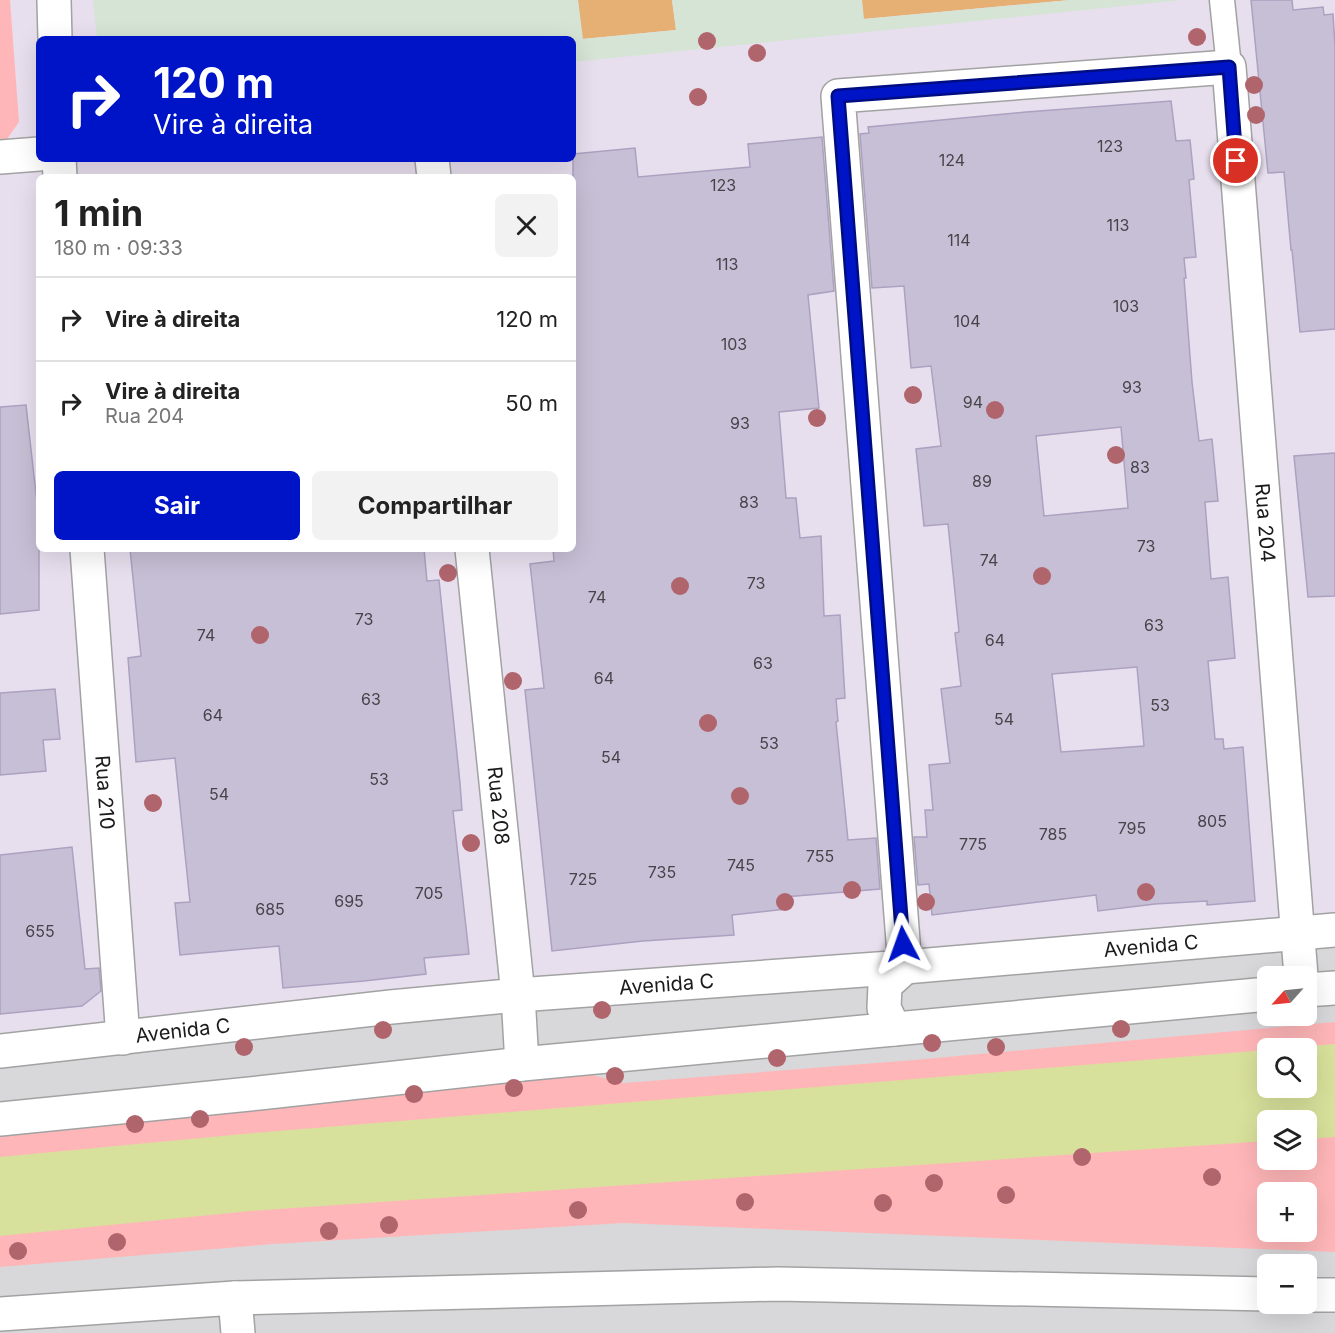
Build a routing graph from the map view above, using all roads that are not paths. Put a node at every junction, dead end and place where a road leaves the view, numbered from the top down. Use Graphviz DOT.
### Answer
graph roads {
  1 [pos="54,0"];
  2 [pos="1222,0"];
  3 [pos="55,36"];
  4 [pos="1229,67"];
  5 [pos="36,154"];
  6 [pos="0,158"];
  7 [pos="87,552"];
  8 [pos="472,552"];
  9 [pos="1335,930"];
  10 [pos="1298,934"];
  11 [pos="1300,966"];
  12 [pos="905,967"];
  13 [pos="1335,988"];
  14 [pos="1317,989"];
  15 [pos="518,995"];
  16 [pos="1257,995"];
  17 [pos="894,1029"];
  18 [pos="123,1038"];
  19 [pos="0,1051"];
  20 [pos="522,1064"];
  21 [pos="0,1119"];
  22 [pos="1257,1294"];
  23 [pos="1317,1295"];
  24 [pos="1335,1295"];
  25 [pos="235,1298"];
  26 [pos="0,1314"];
  27 [pos="238,1333"];
  1 -- 3 [label="street"];
  2 -- 4 [label="lane"];
  4 -- 10 [label="street, Rua 204"];
  4 -- 12 [label="street"];
  5 -- 6 [label="street"];
  7 -- 18 [label="street, Rua 210"];
  8 -- 15 [label="street, Rua 208"];
  9 -- 10 [label="street, Avenida C"];
  10 -- 11 [label="street, Rua 204"];
  10 -- 12 [label="street, Avenida C"];
  12 -- 15 [label="street, Avenida C"];
  12 -- 17 [label="street"];
  13 -- 14 [label="street"];
  15 -- 18 [label="street, Avenida C"];
  15 -- 20 [label="street, Rua 208"];
  16 -- 17 [label="street"];
  17 -- 20 [label="street"];
  18 -- 19 [label="street, Avenida C"];
  20 -- 21 [label="street"];
  22 -- 25 [label="street"];
  23 -- 24 [label="street"];
  25 -- 26 [label="street"];
  25 -- 27 [label="street"];
}
